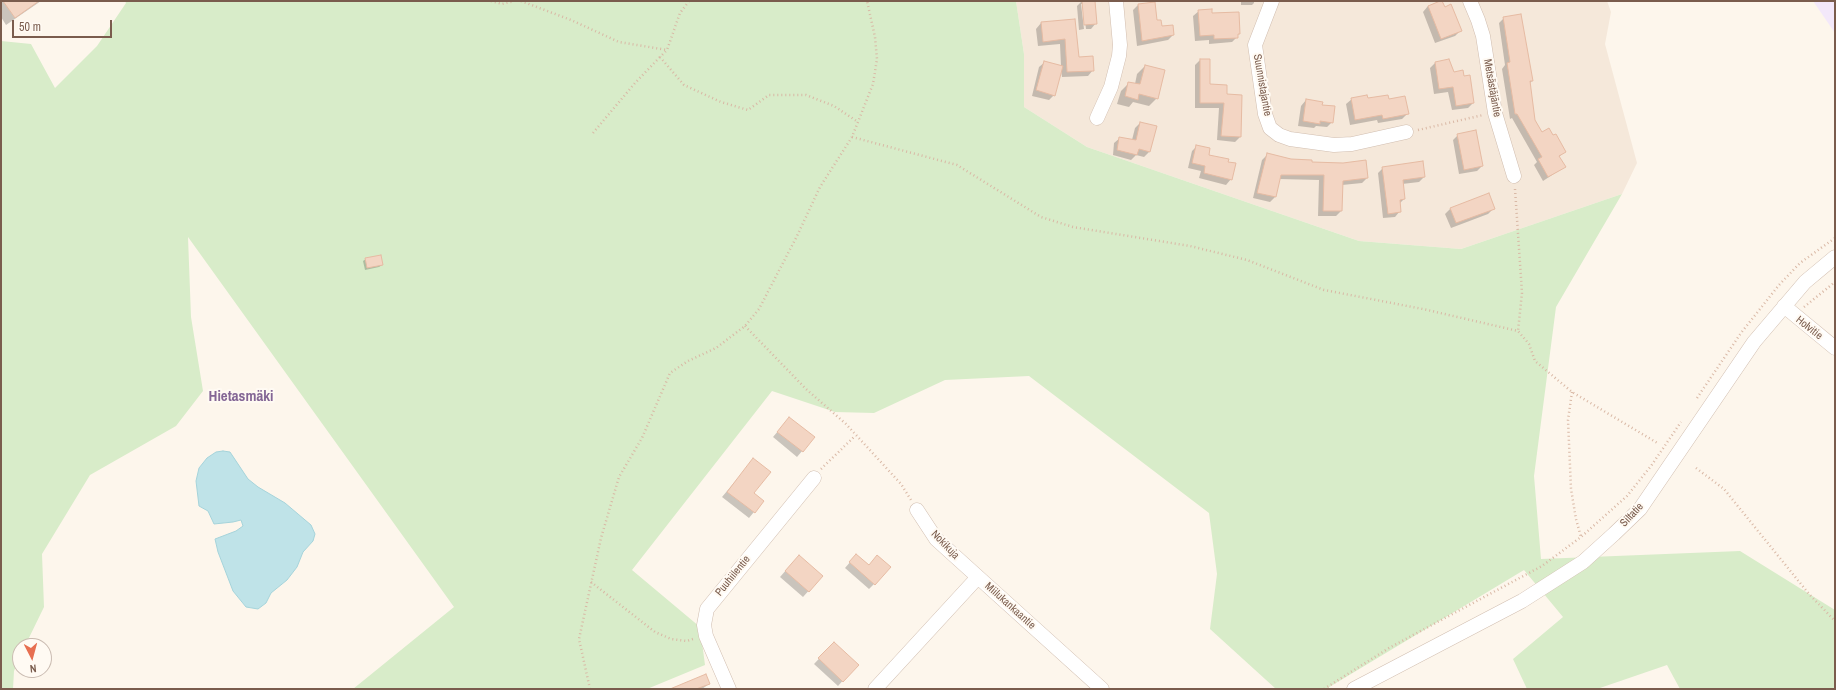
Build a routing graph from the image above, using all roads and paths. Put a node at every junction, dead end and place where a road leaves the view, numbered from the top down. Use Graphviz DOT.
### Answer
graph roads {
  1 [pos="491,1"];
  2 [pos="514,1"];
  3 [pos="521,1"];
  4 [pos="689,1"];
  5 [pos="867,1"];
  6 [pos="1116,1"];
  7 [pos="1272,1"];
  8 [pos="1470,1"];
  9 [pos="667,50"];
  10 [pos="660,57"];
  11 [pos="1495,113"];
  12 [pos="1097,118"];
  13 [pos="858,122"];
  14 [pos="594,132"];
  15 [pos="1406,132"];
  16 [pos="852,137"];
  17 [pos="1514,176"];
  18 [pos="1835,238"];
  19 [pos="1835,257"];
  20 [pos="1835,282"];
  21 [pos="1789,311"];
  22 [pos="746,326"];
  23 [pos="1518,331"];
  24 [pos="1835,348"];
  25 [pos="1572,392"];
  26 [pos="1693,405"];
  27 [pos="1685,417"];
  28 [pos="855,436"];
  29 [pos="1659,444"];
  30 [pos="1696,468"];
  31 [pos="814,478"];
  32 [pos="917,510"];
  33 [pos="1581,537"];
  34 [pos="978,577"];
  35 [pos="591,582"];
  36 [pos="1835,621"];
  37 [pos="706,636"];
  38 [pos="590,689"];
  39 [pos="729,689"];
  40 [pos="875,689"];
  41 [pos="1102,689"];
  42 [pos="1324,689"];
  43 [pos="1354,689"];
  1 -- 2 [label="path"];
  3 -- 9 [label="path"];
  4 -- 9 [label="path"];
  5 -- 13 [label="path"];
  6 -- 12 [label="street"];
  7 -- 15 [label="street, Suunnistajantie"];
  8 -- 11 [label="street, Metsästäjäntie"];
  9 -- 10 [label="path"];
  10 -- 13 [label="path"];
  10 -- 14 [label="path"];
  11 -- 15 [label="path"];
  11 -- 17 [label="street, Metsästäjäntie"];
  13 -- 16 [label="path"];
  16 -- 22 [label="path"];
  16 -- 23 [label="path"];
  17 -- 23 [label="path"];
  18 -- 26 [label="path"];
  19 -- 21 [label="street, Siltatie"];
  20 -- 21 [label="path"];
  21 -- 24 [label="street, Holvitie"];
  21 -- 43 [label="street, Siltatie"];
  22 -- 28 [label="path"];
  22 -- 35 [label="path"];
  23 -- 25 [label="path"];
  25 -- 29 [label="path"];
  25 -- 33 [label="path"];
  27 -- 33 [label="path"];
  28 -- 31 [label="path"];
  28 -- 32 [label="path"];
  30 -- 36 [label="path"];
  31 -- 37 [label="street, Puuhiilentie"];
  32 -- 34 [label="street, Nokikuja"];
  33 -- 42 [label="path"];
  34 -- 40 [label="street, Miilukankaantie"];
  34 -- 41 [label="street, Miilukankaantie"];
  35 -- 37 [label="path"];
  35 -- 38 [label="path"];
  37 -- 39 [label="street, Puuhiilentie"];
}
